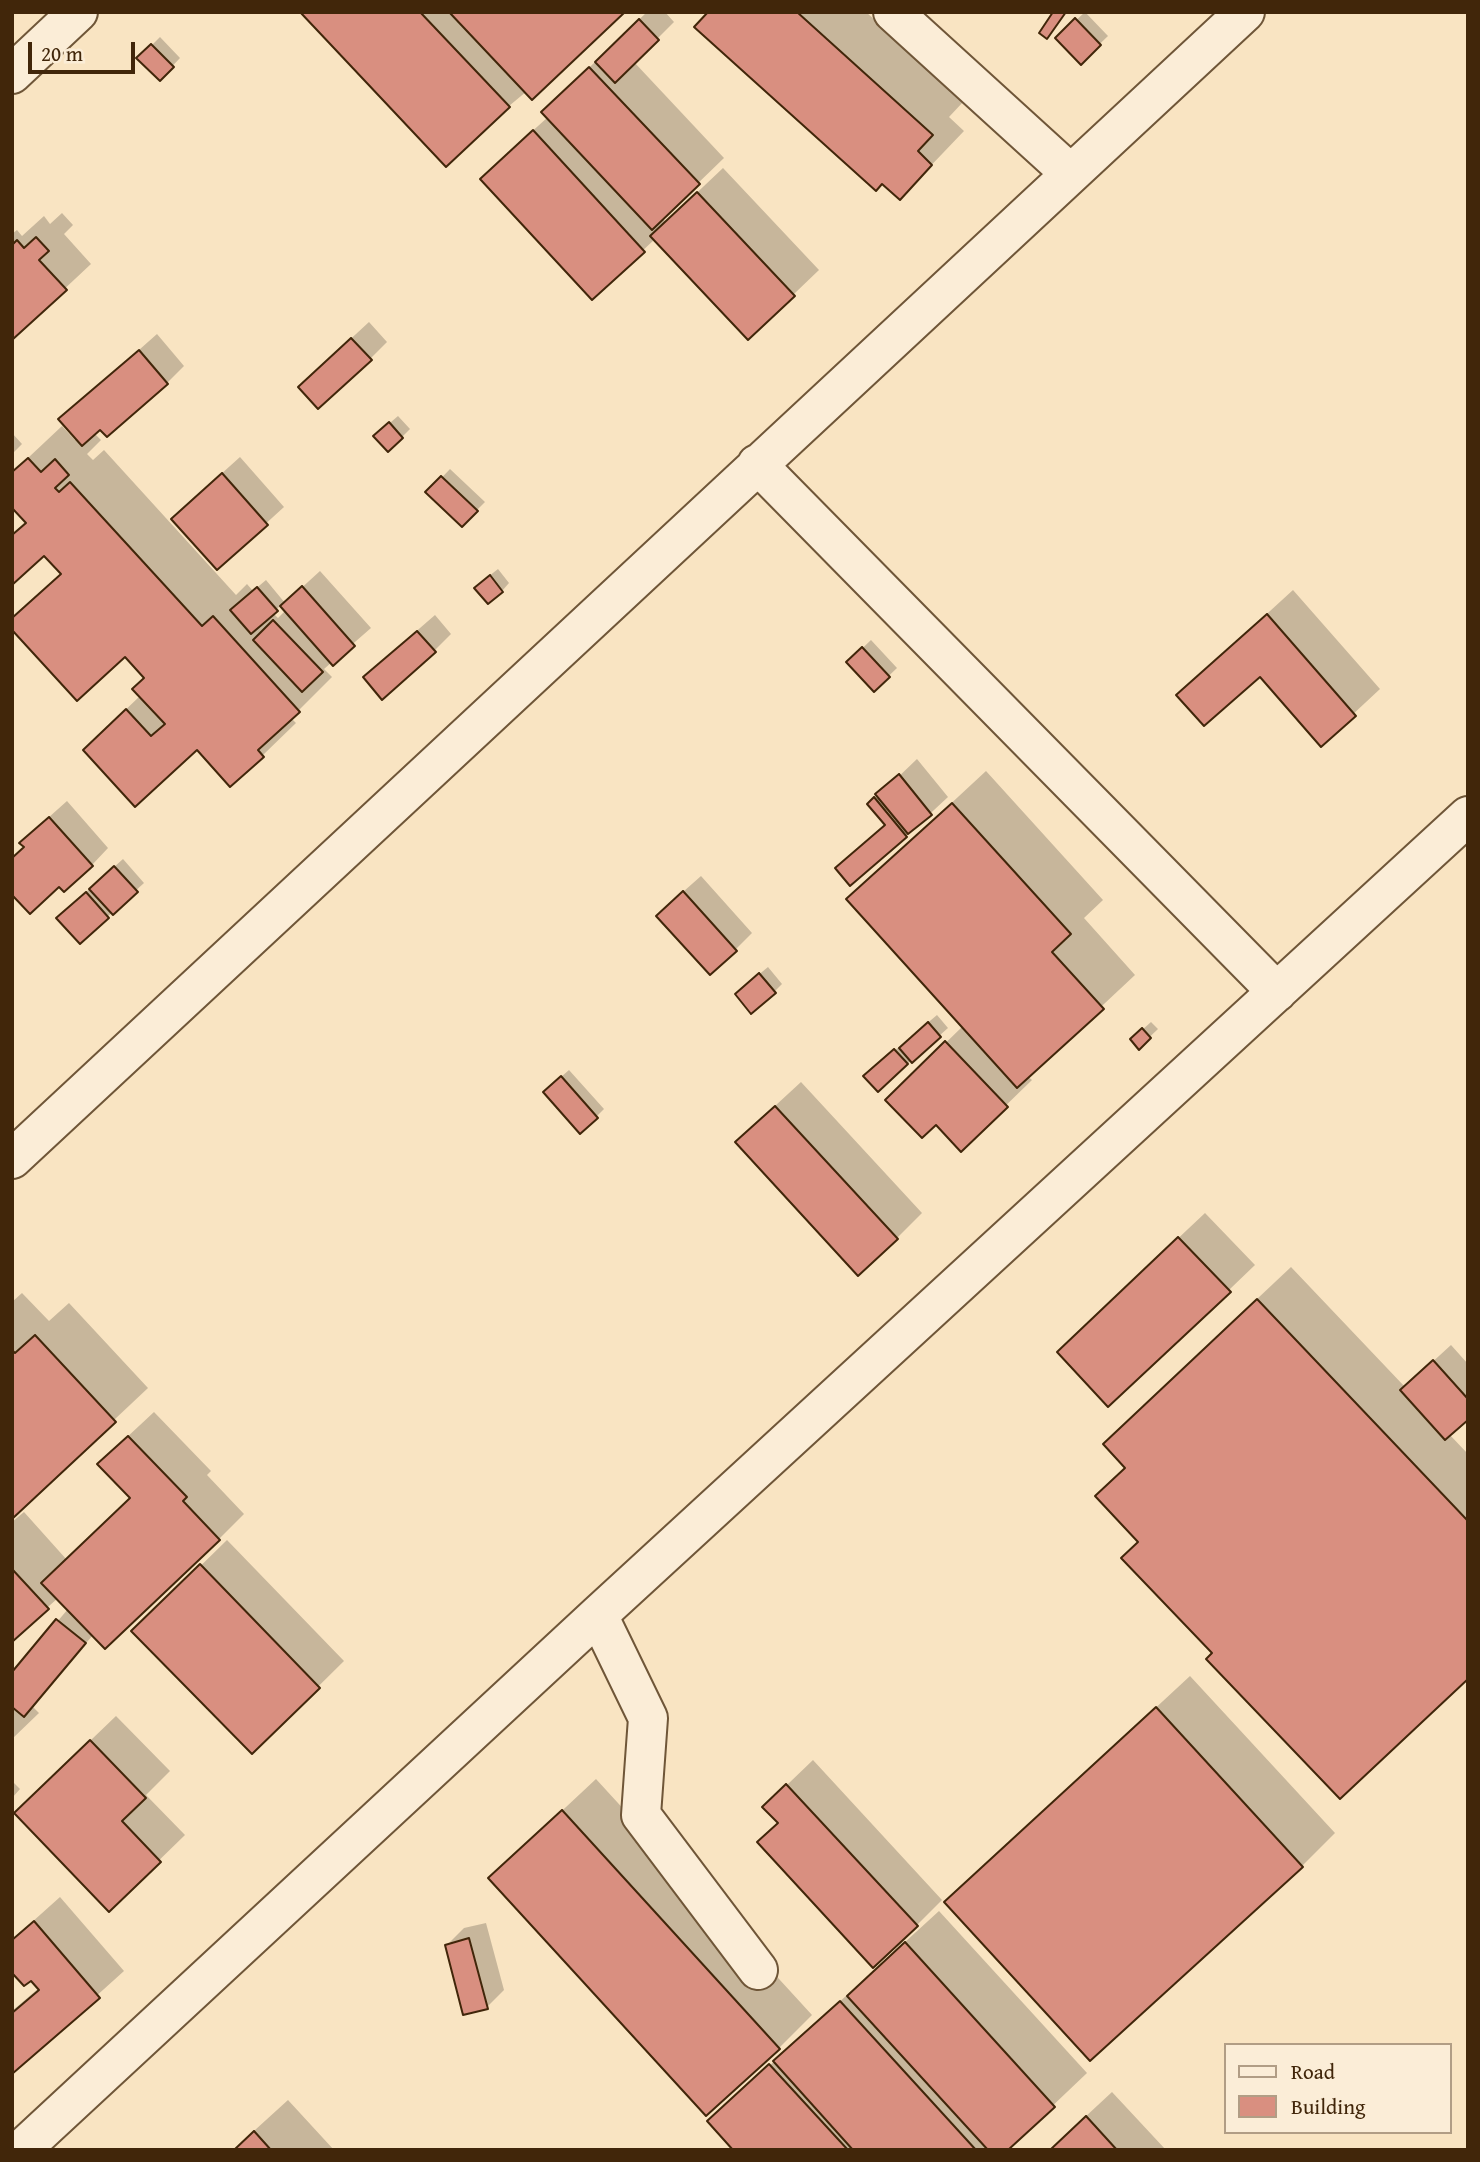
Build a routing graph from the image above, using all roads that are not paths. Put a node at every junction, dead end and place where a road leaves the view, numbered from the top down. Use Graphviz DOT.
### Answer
graph roads {
  1 [pos="78,12"];
  2 [pos="894,12"];
  3 [pos="1245,12"];
  4 [pos="12,74"];
  5 [pos="1071,174"];
  6 [pos="757,464"];
  7 [pos="1468,816"];
  8 [pos="1277,992"];
  9 [pos="12,1159"];
  10 [pos="598,1615"];
  11 [pos="758,1970"];
  12 [pos="21,2150"];
  1 -- 4 [label="street"];
  2 -- 5 [label="street"];
  3 -- 5 [label="street"];
  5 -- 6 [label="street"];
  6 -- 8 [label="street"];
  6 -- 9 [label="street"];
  7 -- 8 [label="street"];
  8 -- 10 [label="street"];
  10 -- 11 [label="street"];
  10 -- 12 [label="street"];
}
